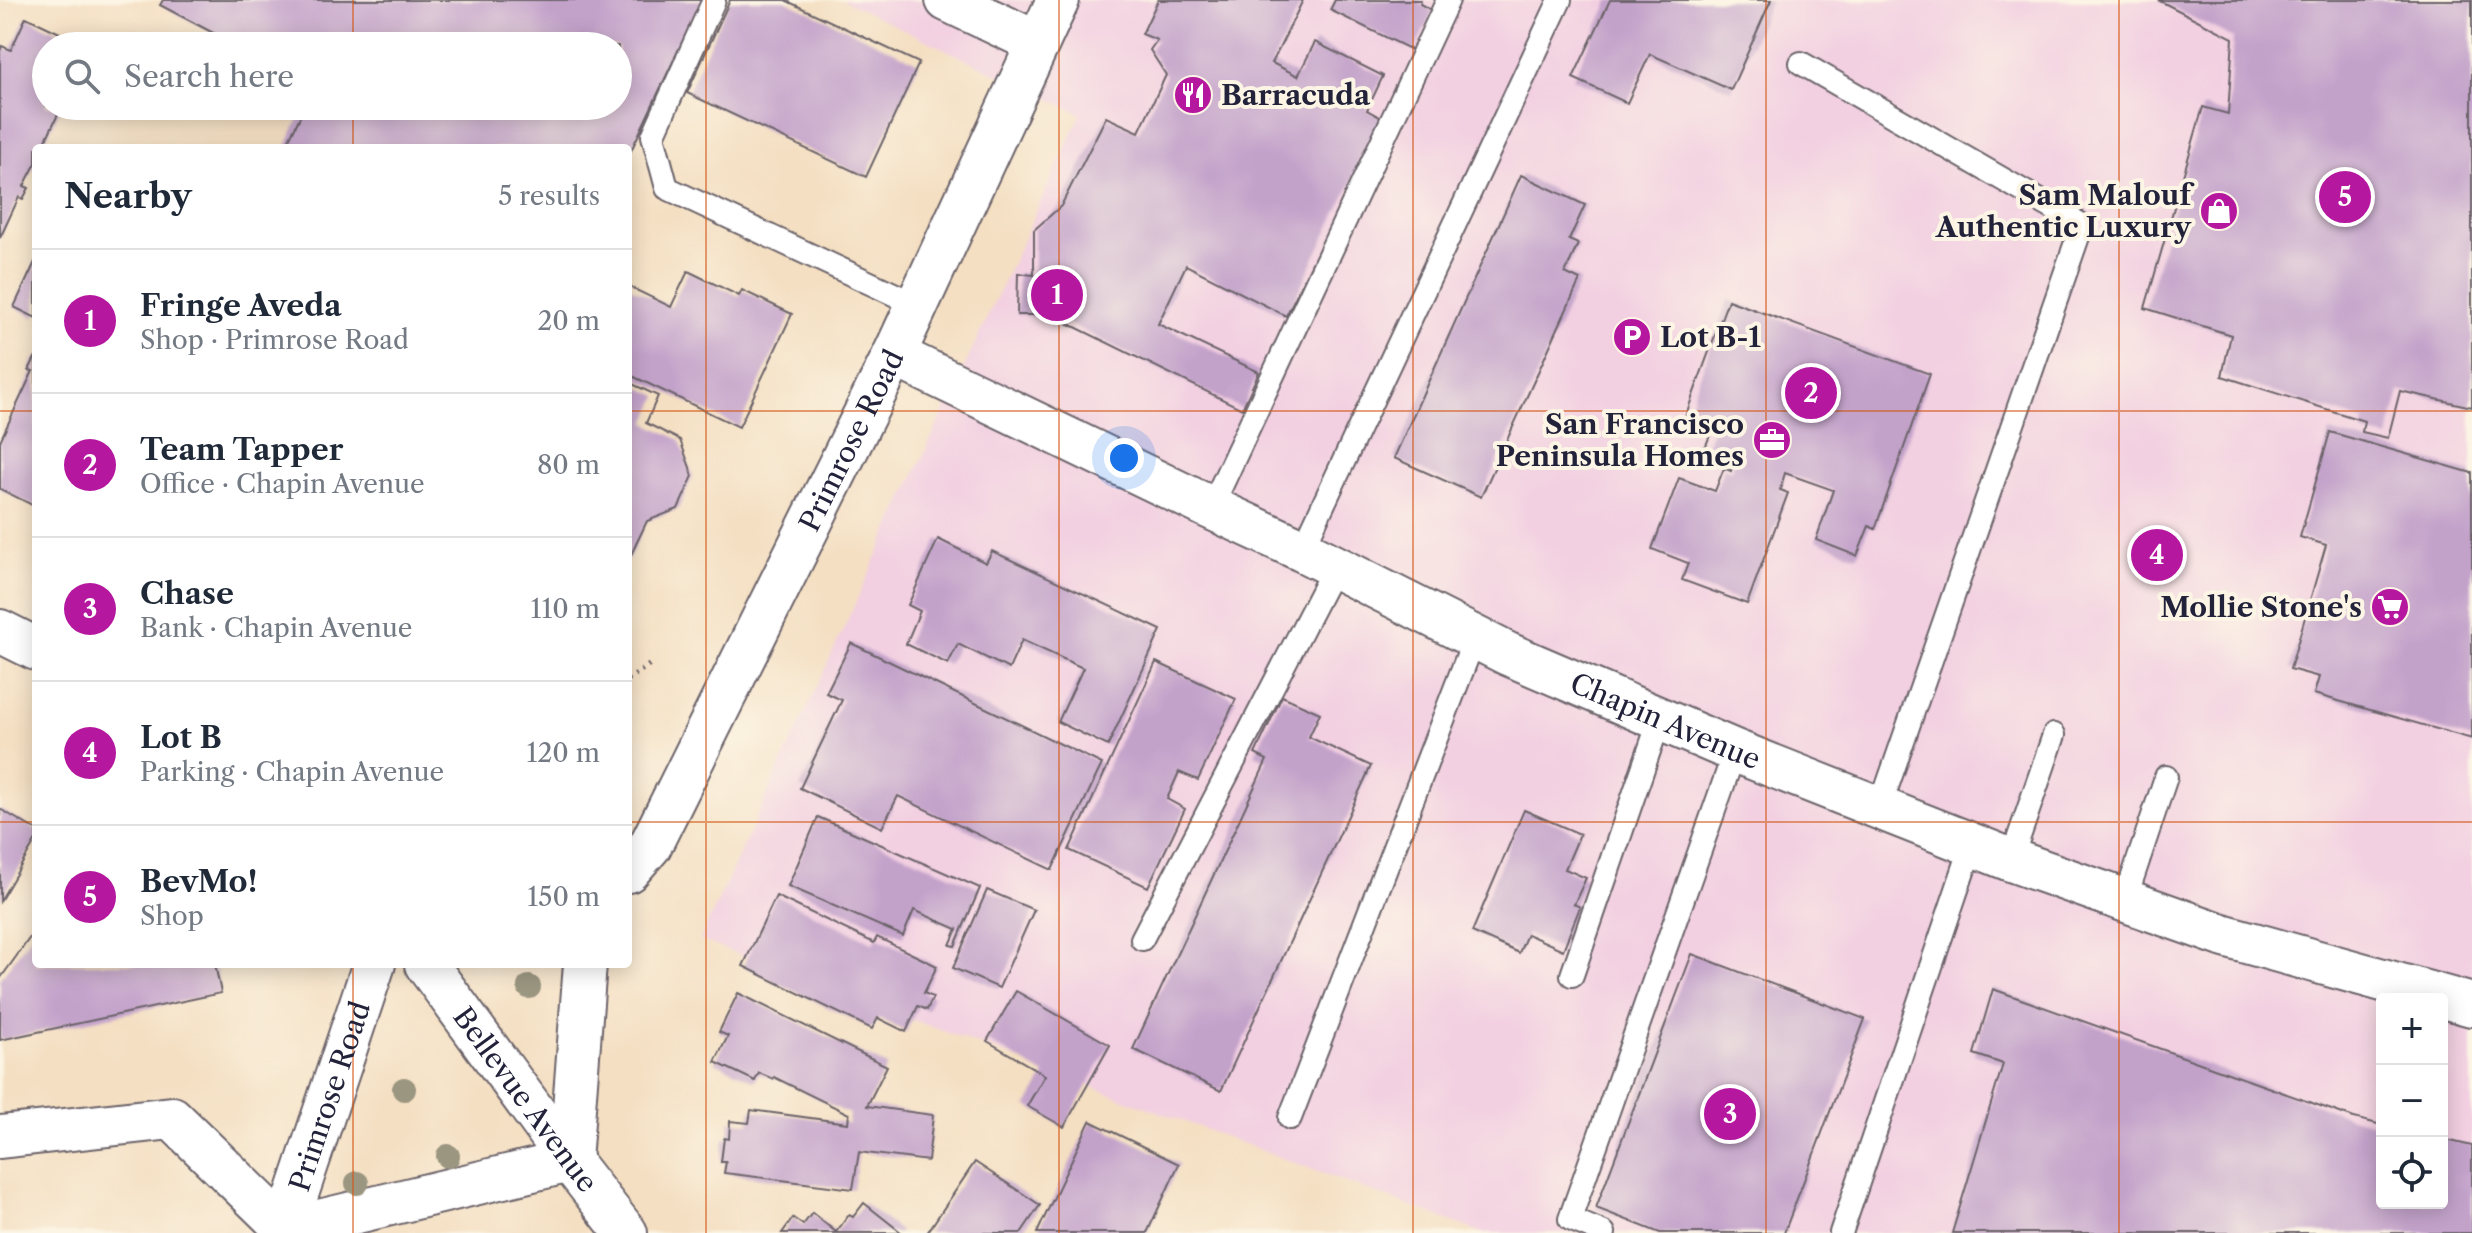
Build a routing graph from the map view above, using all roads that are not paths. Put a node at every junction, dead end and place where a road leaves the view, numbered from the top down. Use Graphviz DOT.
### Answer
graph roads {
  1 [pos="714,0"];
  2 [pos="947,0"];
  3 [pos="1058,0"];
  4 [pos="1448,0"];
  5 [pos="1560,0"];
  6 [pos="1038,43"];
  7 [pos="1801,63"];
  8 [pos="917,305"];
  9 [pos="894,355"];
  10 [pos="1211,508"];
  11 [pos="1319,558"];
  12 [pos="0,631"];
  13 [pos="1475,637"];
  14 [pos="32,647"];
  15 [pos="1660,719"];
  16 [pos="2054,735"];
  17 [pos="1735,751"];
  18 [pos="2166,777"];
  19 [pos="1880,807"];
  20 [pos="1972,845"];
  21 [pos="2011,860"];
  22 [pos="632,866"];
  23 [pos="2125,900"];
  24 [pos="1142,939"];
  25 [pos="373,968"];
  26 [pos="429,968"];
  27 [pos="585,968"];
  28 [pos="1572,975"];
  29 [pos="2472,1005"];
  30 [pos="1290,1118"];
  31 [pos="0,1137"];
  32 [pos="570,1161"];
  33 [pos="285,1231"];
  34 [pos="626,1233"];
  35 [pos="1604,1233"];
  36 [pos="1841,1233"];
  1 -- 8 [label="lane"];
  2 -- 6 [label="street"];
  3 -- 6 [label="street, Primrose Road"];
  4 -- 10 [label="lane"];
  5 -- 11 [label="lane"];
  6 -- 8 [label="street, Primrose Road"];
  7 -- 19 [label="lane"];
  8 -- 9 [label="street, Primrose Road"];
  9 -- 10 [label="street, Chapin Avenue"];
  9 -- 22 [label="street, Primrose Road"];
  10 -- 11 [label="street, Chapin Avenue"];
  11 -- 13 [label="street, Chapin Avenue"];
  11 -- 24 [label="lane"];
  12 -- 14 [label="street"];
  13 -- 15 [label="street, Chapin Avenue"];
  13 -- 30 [label="lane"];
  15 -- 17 [label="street, Chapin Avenue"];
  15 -- 28 [label="lane"];
  16 -- 21 [label="lane"];
  17 -- 19 [label="street, Chapin Avenue"];
  17 -- 35 [label="lane"];
  18 -- 23 [label="lane"];
  19 -- 20 [label="street, Chapin Avenue"];
  20 -- 21 [label="street, Chapin Avenue"];
  20 -- 36 [label="lane"];
  21 -- 23 [label="street, Chapin Avenue"];
  23 -- 29 [label="street, Chapin Avenue"];
  25 -- 33 [label="street, Primrose Road"];
  26 -- 32 [label="street, Bellevue Avenue"];
  27 -- 32 [label="street"];
  31 -- 33 [label="street"];
  32 -- 33 [label="street, Primrose Road"];
  32 -- 34 [label="street, Bellevue Avenue"];
}
